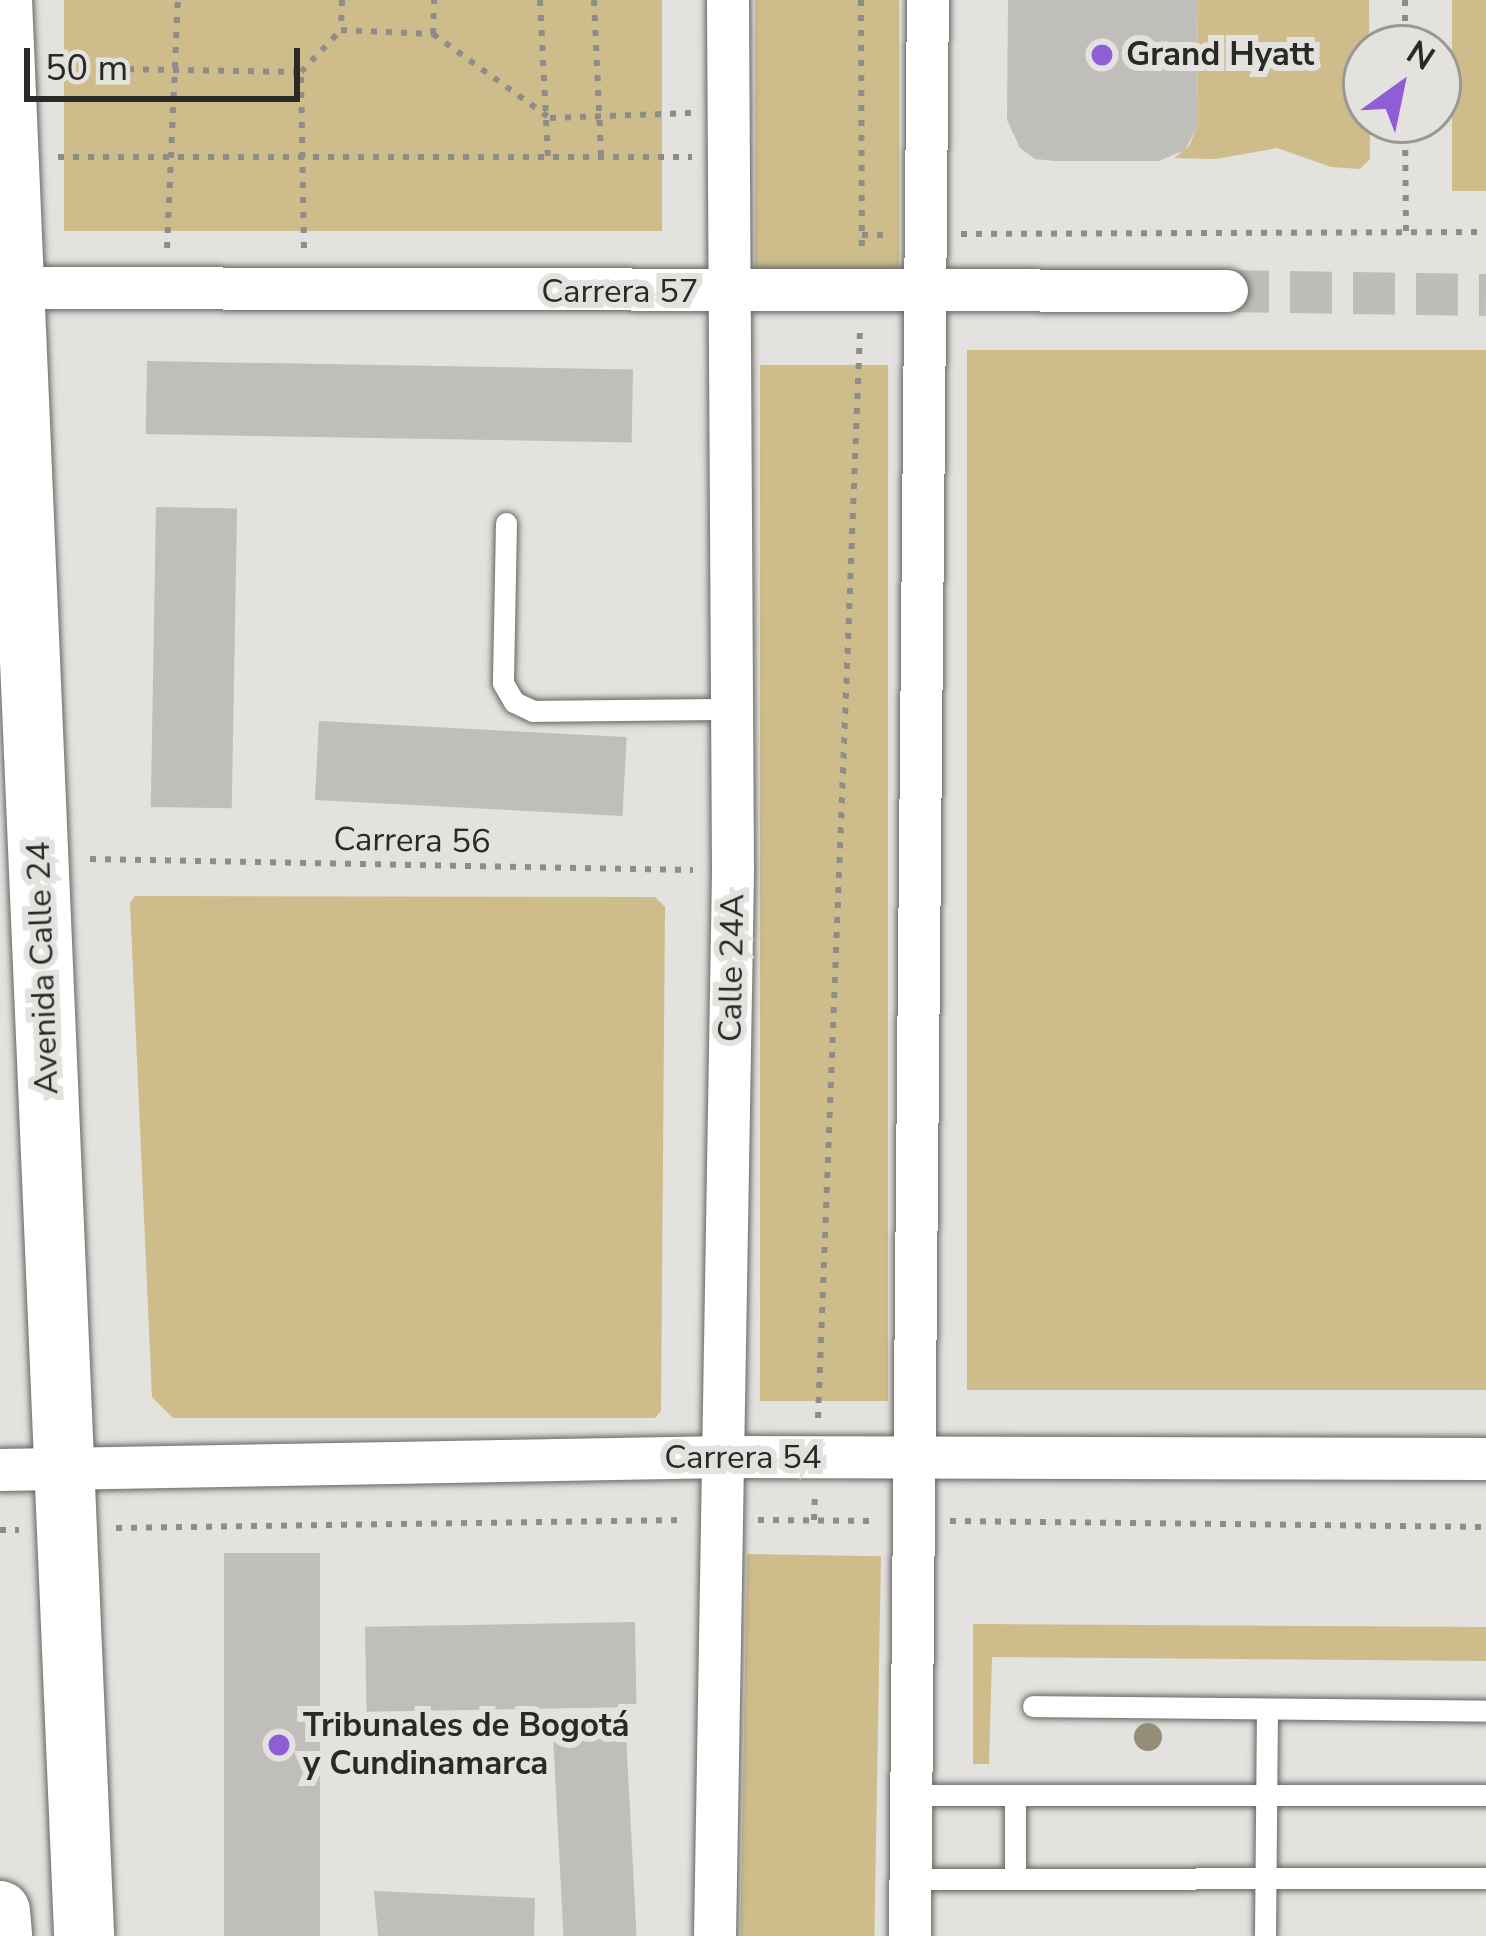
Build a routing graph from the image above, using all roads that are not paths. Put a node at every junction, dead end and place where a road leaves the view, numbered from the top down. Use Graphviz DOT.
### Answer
graph roads {
  1 [pos="2,0"];
  2 [pos="728,0"];
  3 [pos="928,0"];
  4 [pos="14,288"];
  5 [pos="1227,291"];
  6 [pos="927,292"];
  7 [pos="733,293"];
  8 [pos="506,523"];
  9 [pos="733,709"];
  10 [pos="727,1456"];
  11 [pos="911,1456"];
  12 [pos="1486,1460"];
  13 [pos="64,1469"];
  14 [pos="0,1470"];
  15 [pos="1033,1706"];
  16 [pos="1267,1708"];
  17 [pos="1486,1711"];
  18 [pos="910,1795"];
  19 [pos="1486,1795"];
  20 [pos="1266,1796"];
  21 [pos="1015,1798"];
  22 [pos="1265,1878"];
  23 [pos="1486,1878"];
  24 [pos="910,1879"];
  25 [pos="1016,1879"];
  26 [pos="0,1911"];
  27 [pos="2,1936"];
  28 [pos="84,1936"];
  29 [pos="715,1936"];
  30 [pos="910,1936"];
  31 [pos="1264,1936"];
  1 -- 4 [label="main road, Avenida Calle 24"];
  2 -- 7 [label="street, Calle 24A"];
  3 -- 6 [label="street"];
  4 -- 7 [label="street, Carrera 57"];
  4 -- 13 [label="main road, Avenida Calle 24"];
  5 -- 6 [label="street, Carrera 57"];
  6 -- 7 [label="street, Carrera 57"];
  6 -- 11 [label="street"];
  7 -- 9 [label="street, Calle 24A"];
  8 -- 9 [label="lane"];
  9 -- 10 [label="street, Calle 24A"];
  10 -- 11 [label="street, Carrera 54"];
  10 -- 13 [label="street, Carrera 54"];
  10 -- 29 [label="street, Calle 24A"];
  11 -- 12 [label="street, Carrera 54"];
  11 -- 18 [label="street"];
  13 -- 14 [label="street, Carrera 54"];
  13 -- 28 [label="main road, Avenida Calle 24"];
  15 -- 16 [label="lane"];
  16 -- 17 [label="lane"];
  16 -- 20 [label="lane"];
  18 -- 21 [label="lane"];
  18 -- 24 [label="street"];
  19 -- 20 [label="lane"];
  20 -- 21 [label="lane"];
  20 -- 22 [label="lane"];
  21 -- 25 [label="lane"];
  22 -- 23 [label="lane"];
  22 -- 25 [label="lane"];
  22 -- 31 [label="lane"];
  24 -- 25 [label="lane"];
  24 -- 30 [label="street"];
  26 -- 27 [label="main road"];
}
